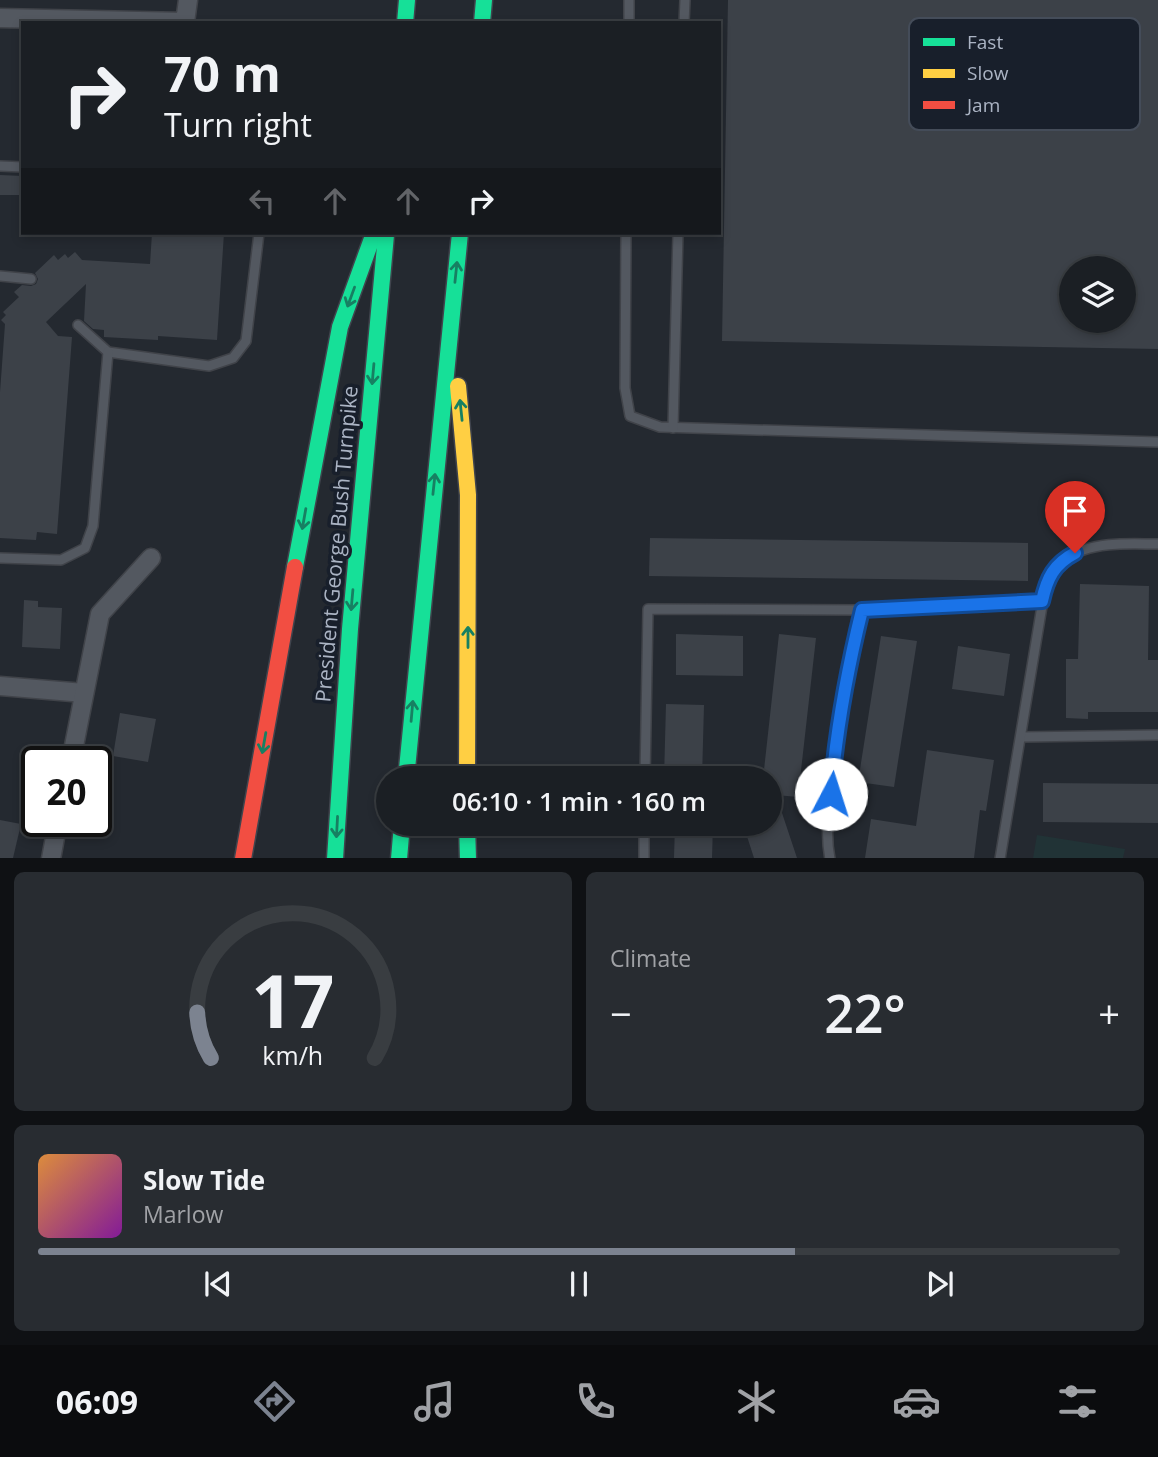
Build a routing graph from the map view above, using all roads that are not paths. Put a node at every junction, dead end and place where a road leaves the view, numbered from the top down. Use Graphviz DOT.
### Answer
graph roads {
  1 [pos="188,0"];
  2 [pos="407,0"];
  3 [pos="484,0"];
  4 [pos="629,0"];
  5 [pos="685,0"];
  6 [pos="0,18"];
  7 [pos="139,21"];
  8 [pos="185,21"];
  9 [pos="405,21"];
  10 [pos="482,21"];
  11 [pos="629,21"];
  12 [pos="684,21"];
  13 [pos="0,166"];
  14 [pos="21,167"];
  15 [pos="259,235"];
  16 [pos="373,235"];
  17 [pos="386,235"];
  18 [pos="460,235"];
  19 [pos="626,235"];
  20 [pos="678,235"];
  21 [pos="0,276"];
  22 [pos="31,279"];
  23 [pos="452,310"];
  24 [pos="78,325"];
  25 [pos="108,352"];
  26 [pos="673,428"];
  27 [pos="1158,442"];
  28 [pos="1158,544"];
  29 [pos="0,558"];
  30 [pos="151,558"];
  31 [pos="1042,601"];
  32 [pos="862,610"];
  33 [pos="0,686"];
  34 [pos="85,693"];
  35 [pos="1158,735"];
  36 [pos="1021,737"];
  37 [pos="74,746"];
  38 [pos="407,766"];
  39 [pos="467,766"];
  40 [pos="645,766"];
  41 [pos="401,836"];
  42 [pos="467,836"];
  43 [pos="644,836"];
  44 [pos="55,837"];
  45 [pos="51,858"];
  46 [pos="243,858"];
  47 [pos="335,858"];
  48 [pos="399,858"];
  49 [pos="468,858"];
  50 [pos="644,858"];
  51 [pos="830,858"];
  52 [pos="1000,858"];
  1 -- 8 [label="street"];
  2 -- 9 [label="highway"];
  3 -- 10 [label="highway"];
  4 -- 11 [label="lane"];
  5 -- 12 [label="lane"];
  6 -- 7 [label="street"];
  13 -- 14 [label="lane"];
  15 -- 25 [label="lane"];
  16 -- 46 [label="highway, one-way"];
  17 -- 47 [label="highway, President George Bush Turnpike, one-way"];
  23 -- 18 [label="highway, one-way"];
  19 -- 26 [label="lane"];
  20 -- 26 [label="lane"];
  21 -- 22 [label="lane"];
  38 -- 23 [label="highway, one-way"];
  39 -- 23 [label="highway, one-way"];
  24 -- 25 [label="lane"];
  25 -- 29 [label="lane"];
  26 -- 27 [label="lane"];
  28 -- 31 [label="lane"];
  30 -- 34 [label="street"];
  31 -- 32 [label="lane"];
  31 -- 36 [label="lane"];
  32 -- 40 [label="lane"];
  32 -- 51 [label="lane"];
  33 -- 34 [label="street"];
  34 -- 37 [label="street"];
  35 -- 36 [label="lane"];
  36 -- 52 [label="lane"];
  41 -- 48 [label="highway"];
  42 -- 49 [label="highway"];
  43 -- 50 [label="lane"];
  44 -- 45 [label="street"];
}
